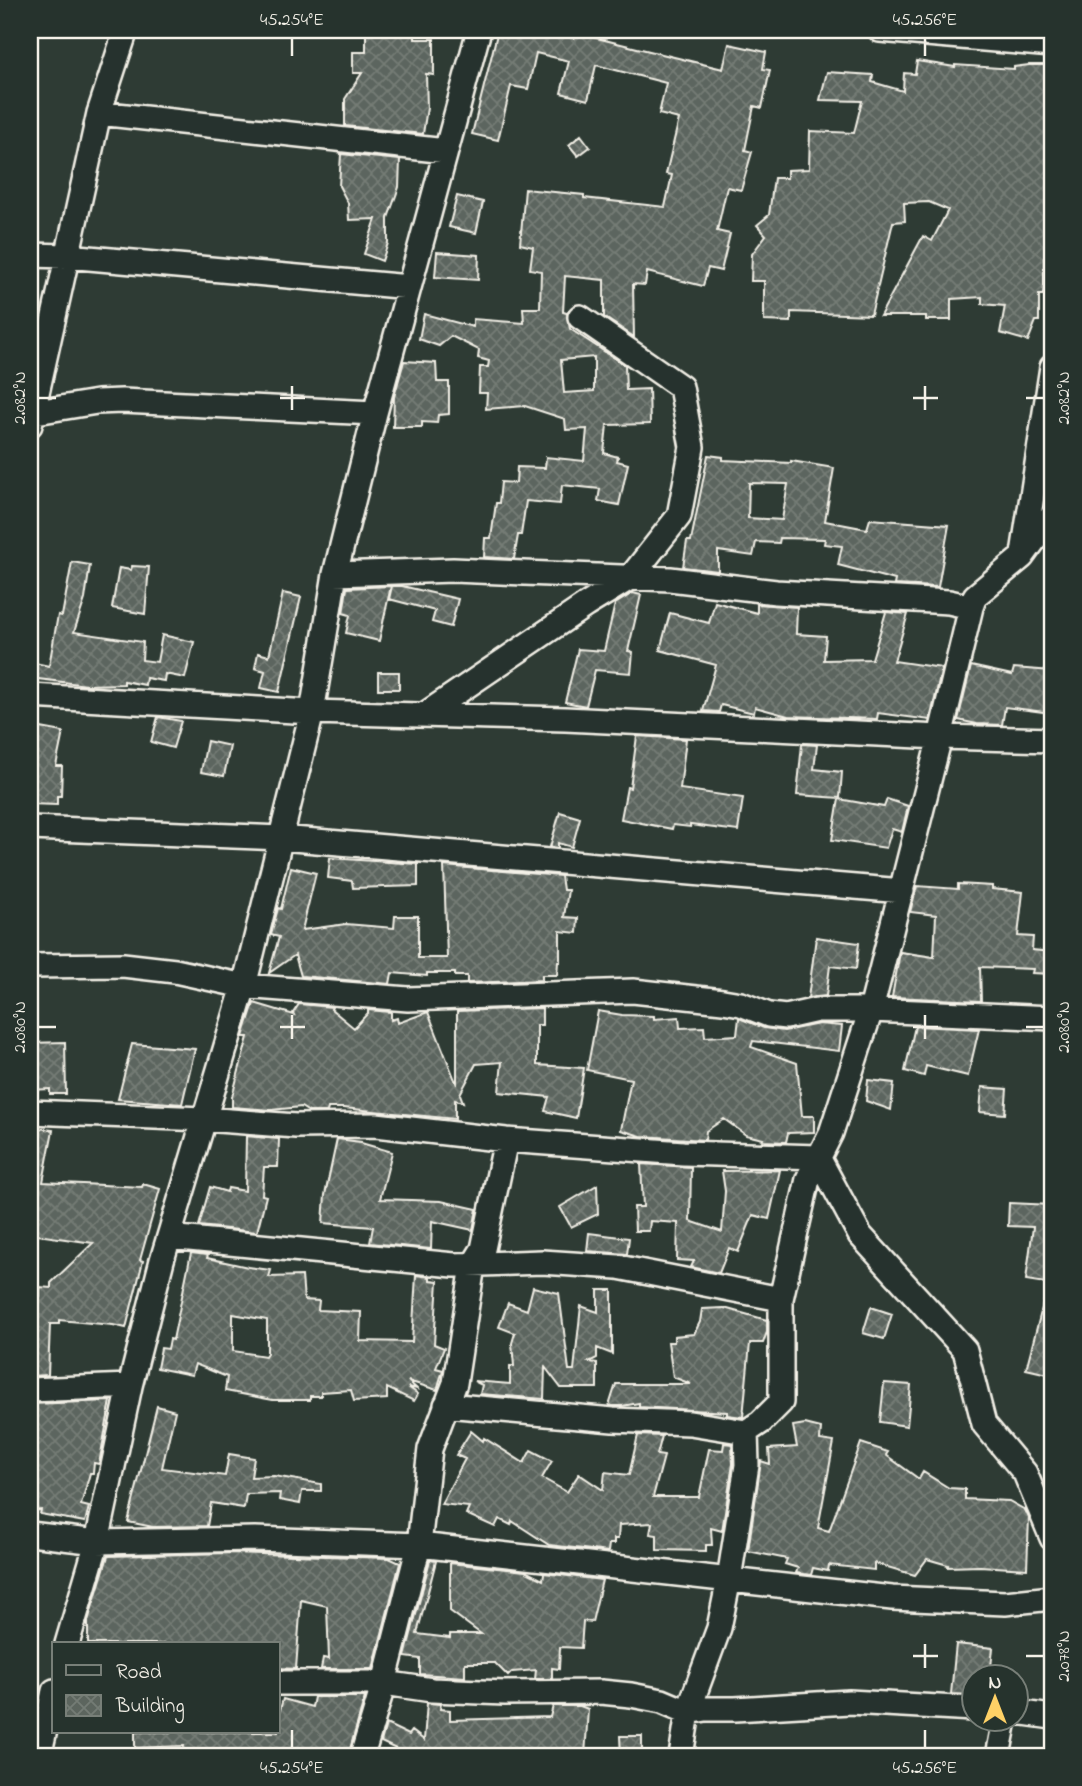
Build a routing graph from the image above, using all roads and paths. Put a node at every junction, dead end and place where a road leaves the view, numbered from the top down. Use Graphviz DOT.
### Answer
graph roads {
  1 [pos="126,30"];
  2 [pos="478,30"];
  3 [pos="880,30"];
  4 [pos="1052,44"];
  5 [pos="99,113"];
  6 [pos="446,151"];
  7 [pos="30,254"];
  8 [pos="67,256"];
  9 [pos="408,287"];
  10 [pos="580,317"];
  11 [pos="1052,367"];
  12 [pos="375,413"];
  13 [pos="31,417"];
  14 [pos="1052,516"];
  15 [pos="1022,557"];
  16 [pos="335,573"];
  17 [pos="630,578"];
  18 [pos="971,607"];
  19 [pos="30,696"];
  20 [pos="312,712"];
  21 [pos="424,715"];
  22 [pos="940,737"];
  23 [pos="1052,740"];
  24 [pos="30,828"];
  25 [pos="281,838"];
  26 [pos="902,891"];
  27 [pos="30,966"];
  28 [pos="244,986"];
  29 [pos="872,1010"];
  30 [pos="1052,1018"];
  31 [pos="30,1112"];
  32 [pos="204,1119"];
  33 [pos="506,1140"];
  34 [pos="818,1157"];
  35 [pos="169,1237"];
  36 [pos="473,1265"];
  37 [pos="781,1298"];
  38 [pos="130,1386"];
  39 [pos="30,1390"];
  40 [pos="446,1405"];
  41 [pos="746,1432"];
  42 [pos="30,1534"];
  43 [pos="1052,1538"];
  44 [pos="97,1542"];
  45 [pos="419,1545"];
  46 [pos="729,1579"];
  47 [pos="1052,1598"];
  48 [pos="68,1642"];
  49 [pos="384,1683"];
  50 [pos="280,1684"];
  51 [pos="52,1700"];
  52 [pos="960,1708"];
  53 [pos="688,1712"];
  54 [pos="1030,1714"];
  55 [pos="1052,1717"];
  56 [pos="1003,1734"];
  57 [pos="39,1756"];
  58 [pos="362,1756"];
  59 [pos="681,1756"];
  60 [pos="999,1756"];
  1 -- 5 [label="street"];
  2 -- 6 [label="street"];
  3 -- 4 [label="street"];
  5 -- 6 [label="street"];
  5 -- 8 [label="street"];
  6 -- 9 [label="street"];
  7 -- 8 [label="street"];
  8 -- 9 [label="street"];
  8 -- 13 [label="street"];
  9 -- 12 [label="street"];
  10 -- 17 [label="street"];
  11 -- 15 [label="street"];
  12 -- 13 [label="street"];
  12 -- 16 [label="street"];
  14 -- 15 [label="street"];
  15 -- 18 [label="street"];
  16 -- 17 [label="street"];
  16 -- 20 [label="street"];
  17 -- 18 [label="street"];
  17 -- 21 [label="street"];
  18 -- 22 [label="street"];
  19 -- 20 [label="street"];
  20 -- 21 [label="street"];
  20 -- 25 [label="street"];
  21 -- 22 [label="street"];
  22 -- 23 [label="street"];
  22 -- 26 [label="street"];
  24 -- 25 [label="street"];
  25 -- 26 [label="street"];
  25 -- 28 [label="street"];
  26 -- 29 [label="street"];
  27 -- 28 [label="street"];
  28 -- 29 [label="street"];
  28 -- 32 [label="street"];
  29 -- 30 [label="street"];
  29 -- 34 [label="street"];
  31 -- 32 [label="street"];
  32 -- 33 [label="street"];
  32 -- 35 [label="street"];
  33 -- 34 [label="street"];
  33 -- 36 [label="street"];
  34 -- 37 [label="street"];
  34 -- 43 [label="street"];
  35 -- 36 [label="street"];
  35 -- 38 [label="street"];
  36 -- 37 [label="street"];
  36 -- 40 [label="street"];
  37 -- 41 [label="street"];
  38 -- 39 [label="street"];
  38 -- 44 [label="street"];
  40 -- 41 [label="street"];
  40 -- 45 [label="street"];
  41 -- 46 [label="street"];
  42 -- 44 [label="street"];
  44 -- 45 [label="street"];
  44 -- 48 [label="street"];
  45 -- 46 [label="street"];
  45 -- 49 [label="street"];
  46 -- 47 [label="street"];
  46 -- 53 [label="street"];
  49 -- 50 [label="street"];
  49 -- 53 [label="street"];
  49 -- 58 [label="street"];
  51 -- 57 [label="street"];
  52 -- 53 [label="street"];
  53 -- 59 [label="street"];
  54 -- 55 [label="street"];
  56 -- 60 [label="street"];
}
